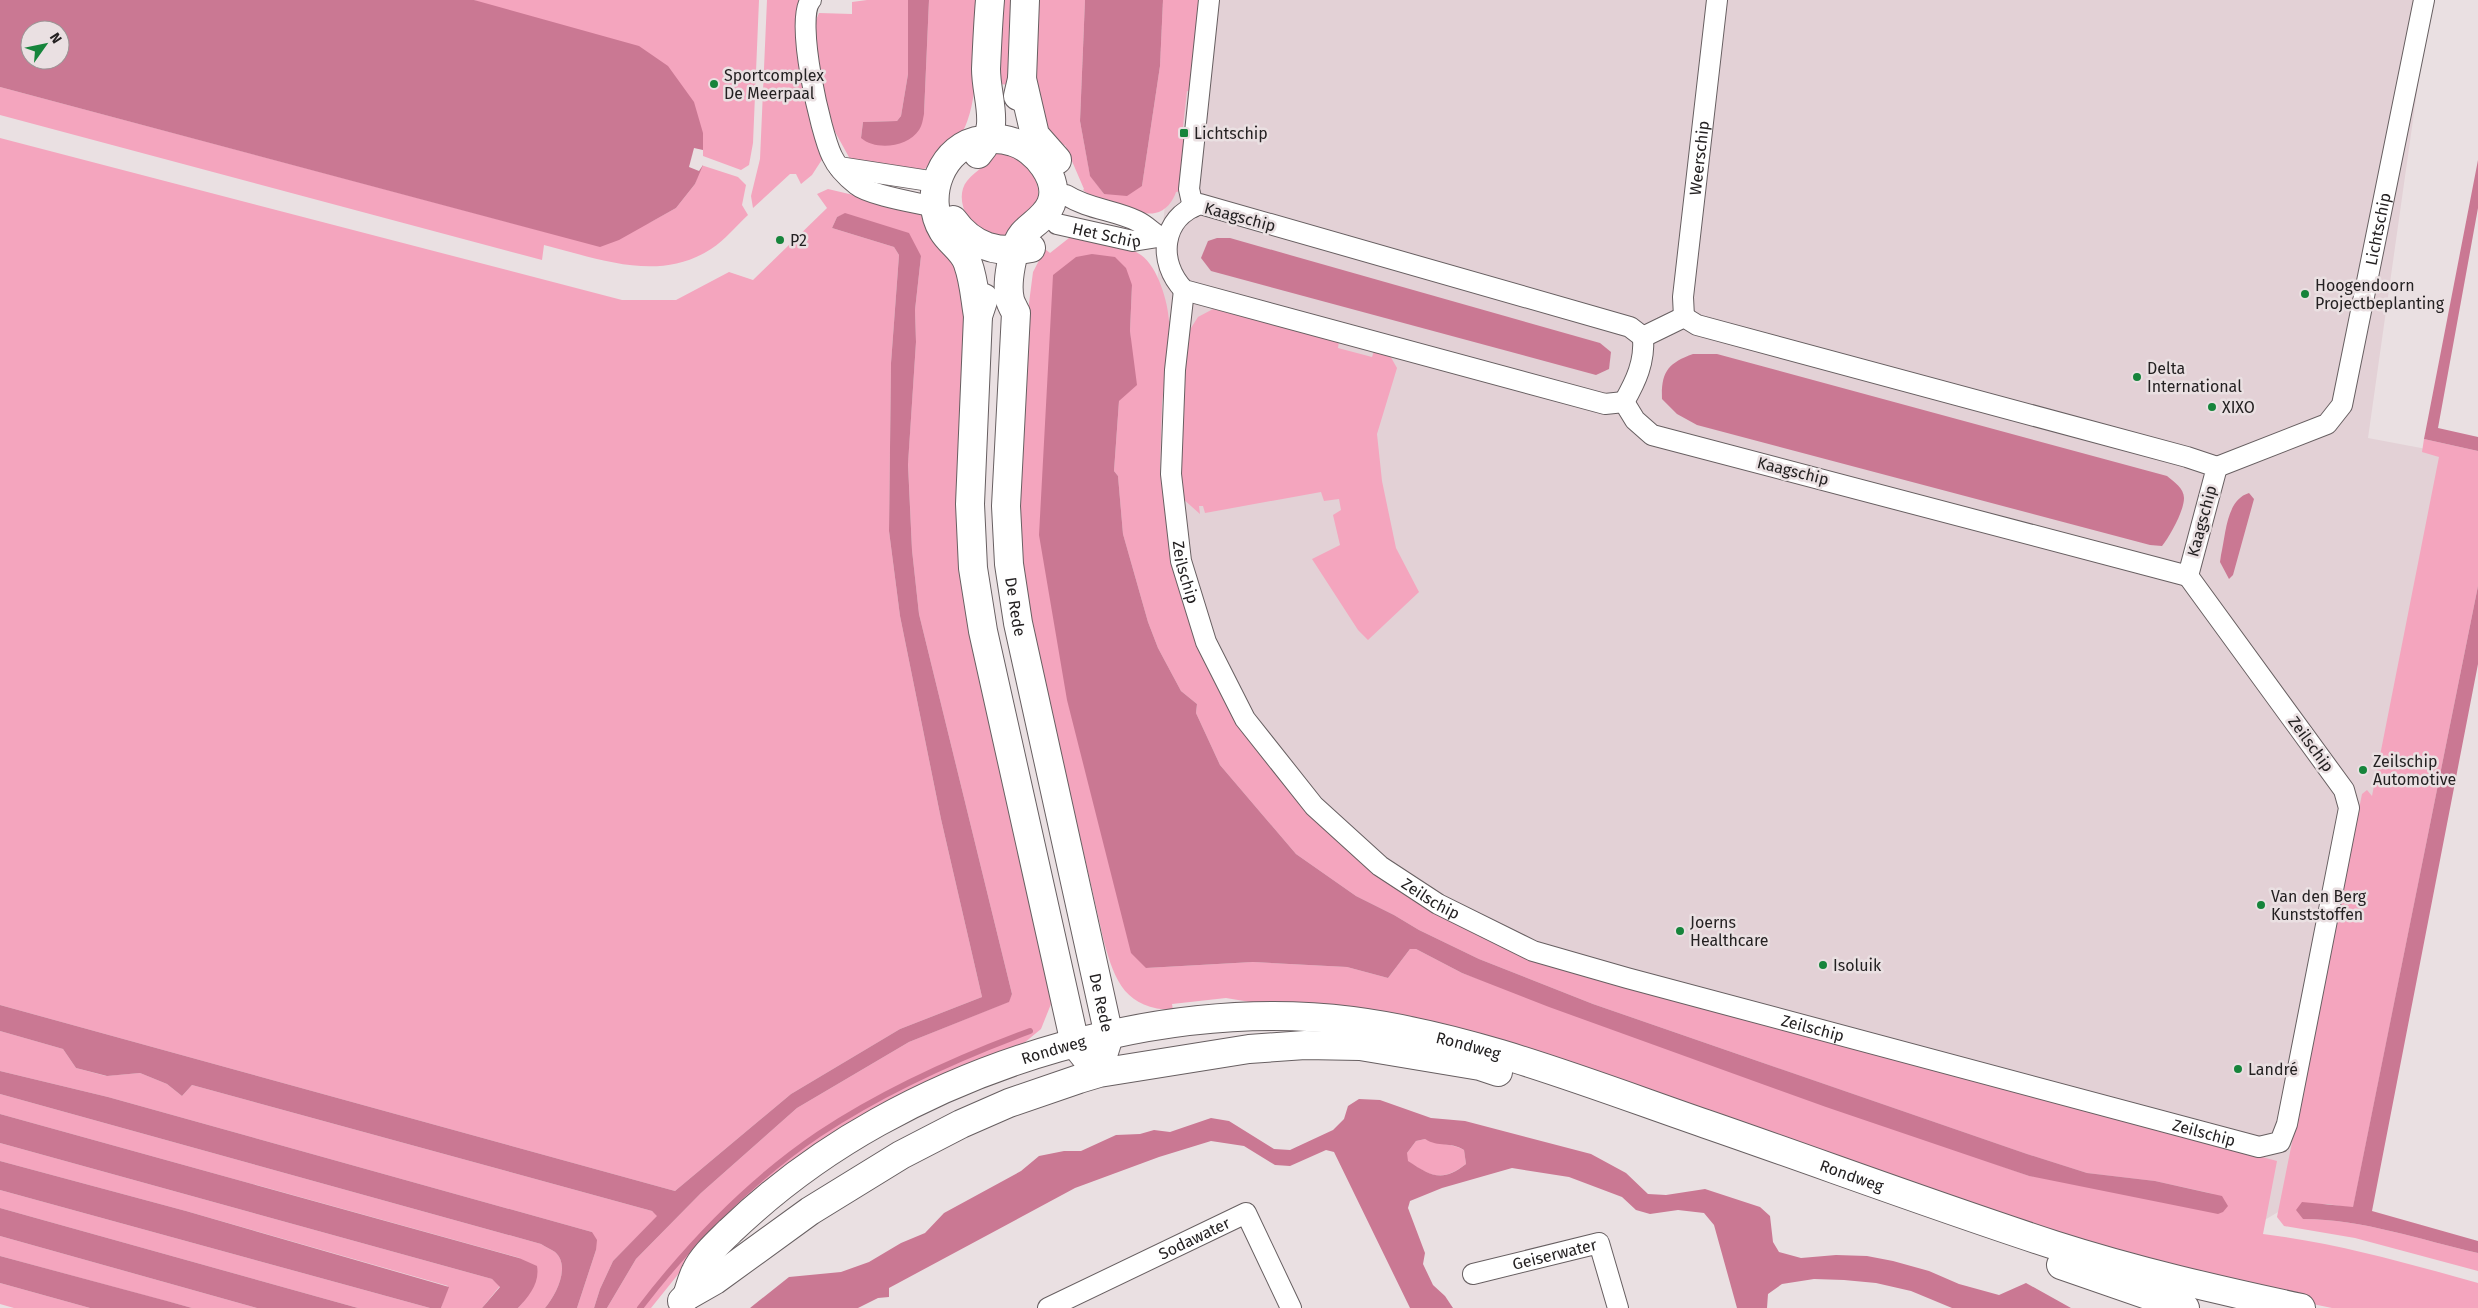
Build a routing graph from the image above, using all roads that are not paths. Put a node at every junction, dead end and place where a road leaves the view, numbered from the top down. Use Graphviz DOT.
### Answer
graph roads {
  1 [pos="811,0"];
  2 [pos="990,0"];
  3 [pos="1025,0"];
  4 [pos="1209,0"];
  5 [pos="1717,0"];
  6 [pos="2424,0"];
  7 [pos="979,141"];
  8 [pos="1029,141"];
  9 [pos="1059,192"];
  10 [pos="940,199"];
  11 [pos="1192,207"];
  12 [pos="1057,224"];
  13 [pos="1162,239"];
  14 [pos="968,247"];
  15 [pos="1022,250"];
  16 [pos="1184,290"];
  17 [pos="1684,317"];
  18 [pos="1643,337"];
  19 [pos="1624,402"];
  20 [pos="2217,467"];
  21 [pos="2188,576"];
  22 [pos="1109,1036"];
  23 [pos="1075,1044"];
  24 [pos="1099,1074"];
  25 [pos="1473,1274"];
  26 [pos="2191,1301"];
  27 [pos="681,1302"];
  28 [pos="1048,1308"];
  29 [pos="1291,1308"];
  30 [pos="1618,1308"];
  31 [pos="2301,1308"];
  1 -- 10 [label="street"];
  2 -- 7 [label="main road"];
  3 -- 8 [label="main road"];
  4 -- 11 [label="street"];
  5 -- 17 [label="street, Weerschip"];
  6 -- 20 [label="street, Lichtschip"];
  7 -- 8 [label="main road"];
  7 -- 10 [label="main road"];
  8 -- 9 [label="main road"];
  9 -- 12 [label="main road"];
  9 -- 13 [label="street, Het Schip"];
  9 -- 15 [label="main road"];
  10 -- 14 [label="main road"];
  11 -- 13 [label="street, Kaagschip"];
  11 -- 18 [label="street, Kaagschip"];
  12 -- 13 [label="street, Het Schip"];
  12 -- 15 [label="main road"];
  13 -- 16 [label="street"];
  14 -- 15 [label="main road"];
  14 -- 23 [label="main road, De Rede"];
  15 -- 22 [label="main road, De Rede"];
  16 -- 19 [label="street"];
  16 -- 21 [label="street, Zeilschip"];
  17 -- 18 [label="street"];
  17 -- 20 [label="street, Kaagschip"];
  18 -- 19 [label="street"];
  19 -- 21 [label="street, Kaagschip"];
  20 -- 21 [label="street, Kaagschip"];
  22 -- 23 [label="main road, Rondweg"];
  22 -- 24 [label="main road, De Rede"];
  22 -- 26 [label="main road, Rondweg"];
  23 -- 24 [label="main road, De Rede"];
  23 -- 27 [label="main road, Rondweg"];
  24 -- 26 [label="main road, Rondweg"];
  24 -- 27 [label="main road, Rondweg"];
  25 -- 30 [label="street, Geiserwater"];
  26 -- 31 [label="main road, Rondweg"];
  28 -- 29 [label="street, Sodawater"];
}
